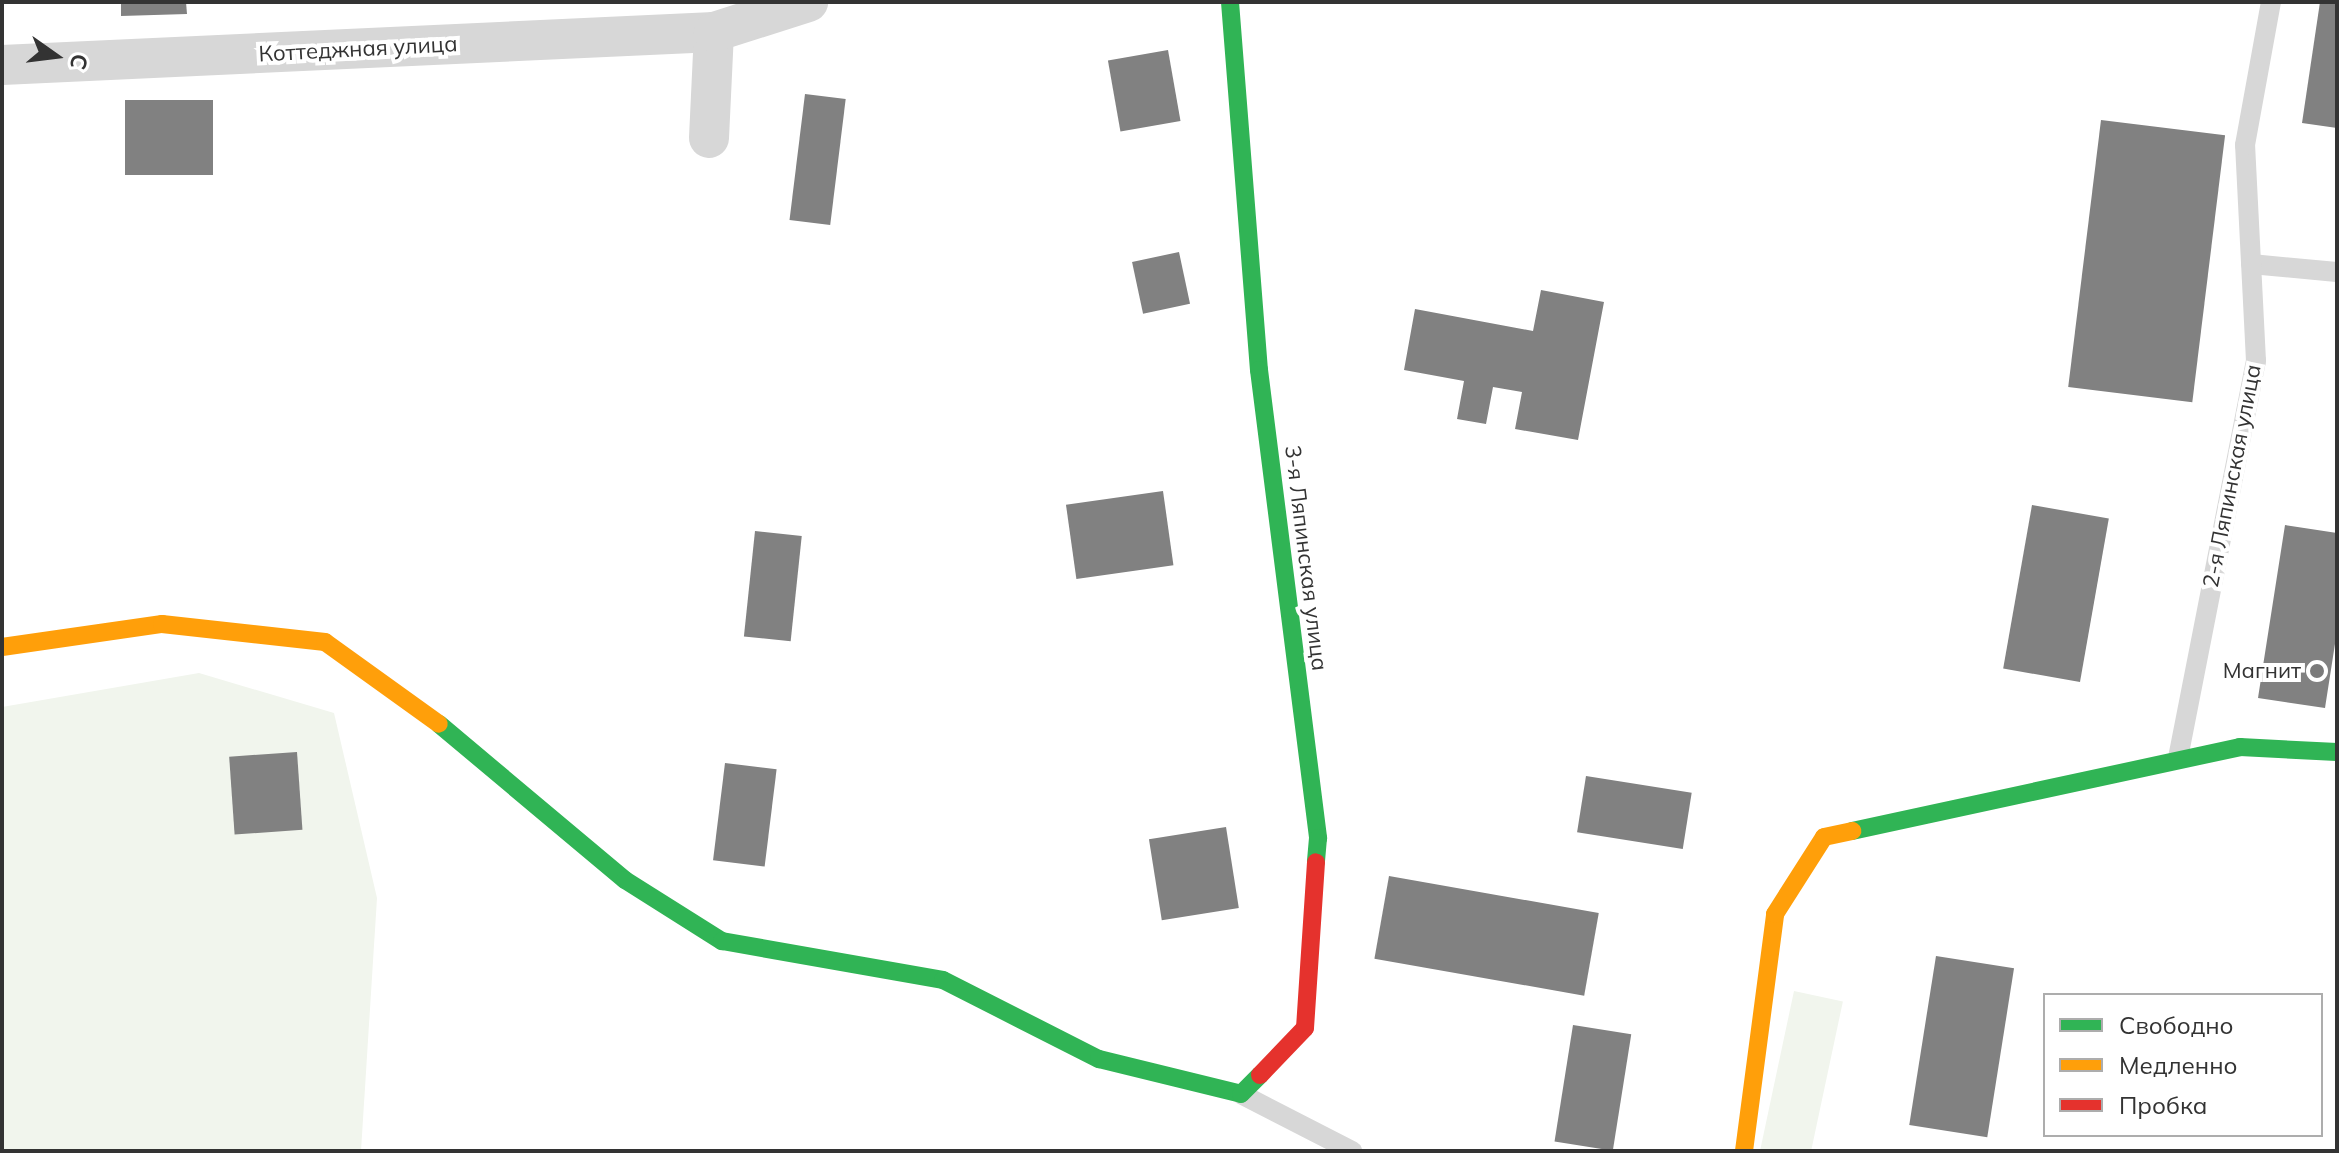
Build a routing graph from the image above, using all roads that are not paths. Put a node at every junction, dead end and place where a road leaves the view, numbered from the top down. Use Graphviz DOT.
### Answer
graph roads {
  1 [pos="808,2"];
  2 [pos="1230,2"];
  3 [pos="2271,2"];
  4 [pos="714,32"];
  5 [pos="2,65"];
  6 [pos="709,138"];
  7 [pos="2251,264"];
  8 [pos="2337,272"];
  9 [pos="2,647"];
  10 [pos="2337,752"];
  11 [pos="2178,758"];
  12 [pos="1241,1094"];
  13 [pos="1352,1151"];
  14 [pos="1744,1151"];
  1 -- 4 [label="street, Коттеджная улица"];
  2 -- 12 [label="street, 3-я Ляпинская улица"];
  3 -- 7 [label="lane, 2-я Ляпинская улица"];
  4 -- 5 [label="street, Коттеджная улица"];
  4 -- 6 [label="street"];
  7 -- 8 [label="lane"];
  7 -- 11 [label="lane, 2-я Ляпинская улица"];
  9 -- 12 [label="street"];
  10 -- 11 [label="street"];
  11 -- 14 [label="street"];
  12 -- 13 [label="lane"];
}
